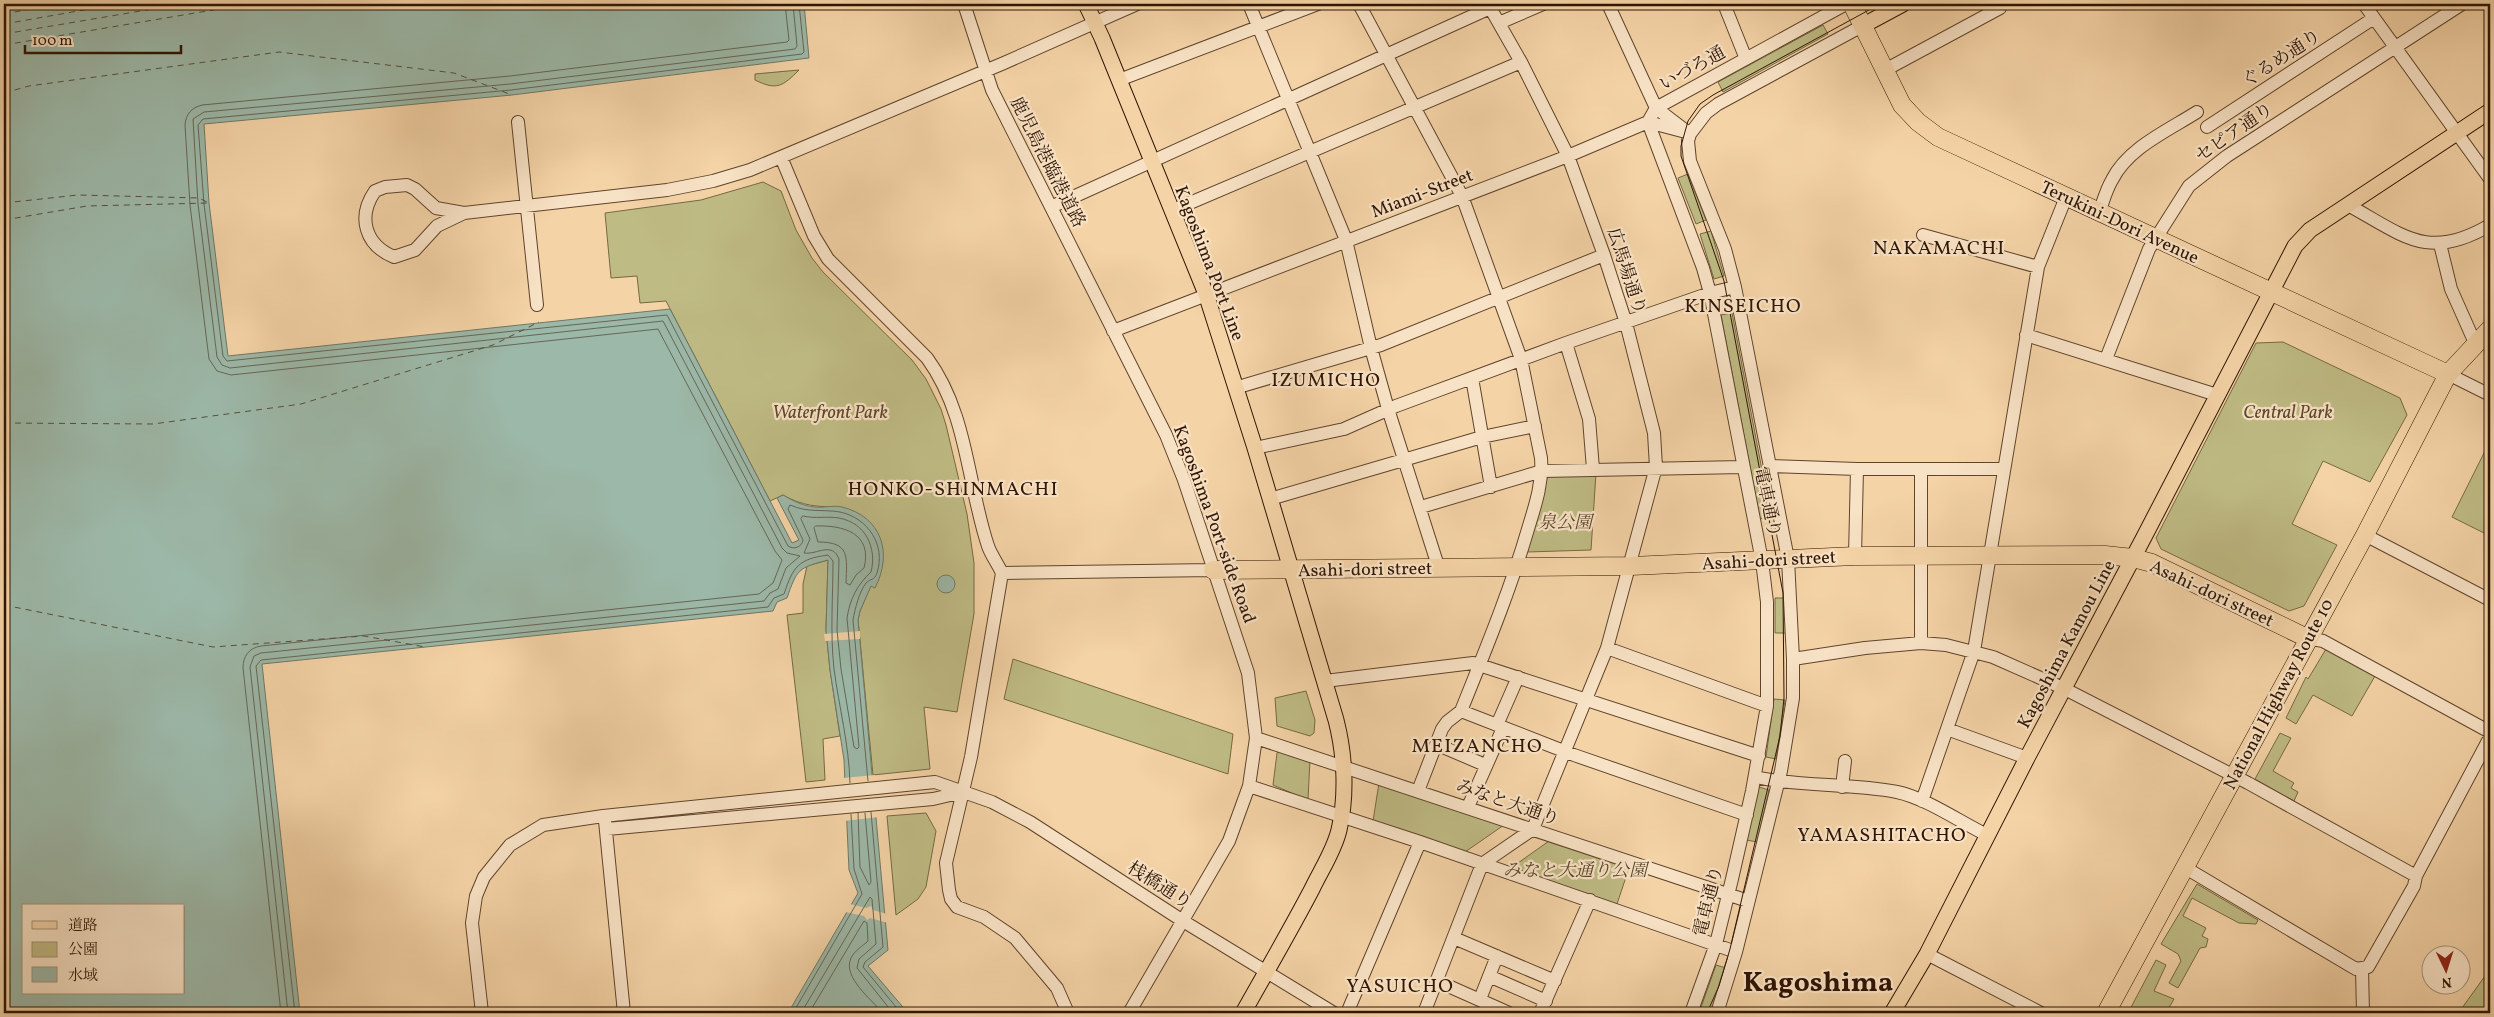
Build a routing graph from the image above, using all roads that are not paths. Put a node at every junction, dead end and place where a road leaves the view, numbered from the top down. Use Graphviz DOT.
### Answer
graph roads {
  1 [pos="964,4"];
  2 [pos="1086,4"];
  3 [pos="1136,4"];
  4 [pos="1249,4"];
  5 [pos="1318,4"];
  6 [pos="1358,4"];
  7 [pos="1543,4"];
  8 [pos="1608,4"];
  9 [pos="1724,4"];
  10 [pos="1846,4"];
  11 [pos="1852,4"];
  12 [pos="1903,4"];
  13 [pos="2364,4"];
  14 [pos="2462,4"];
  15 [pos="1489,6"];
  16 [pos="2000,8"];
  17 [pos="2374,18"];
  18 [pos="1094,22"];
  19 [pos="1499,24"];
  20 [pos="1862,26"];
  21 [pos="1259,27"];
  22 [pos="2395,47"];
  23 [pos="1386,55"];
  24 [pos="1746,59"];
  25 [pos="1521,62"];
  26 [pos="1885,70"];
  27 [pos="984,71"];
  28 [pos="1119,80"];
  29 [pos="1288,99"];
  30 [pos="1414,107"];
  31 [pos="1656,108"];
  32 [pos="2490,111"];
  33 [pos="2196,112"];
  34 [pos="518,122"];
  35 [pos="1648,122"];
  36 [pos="2207,127"];
  37 [pos="2457,133"];
  38 [pos="1690,134"];
  39 [pos="1309,152"];
  40 [pos="1568,156"];
  41 [pos="781,157"];
  42 [pos="1151,161"];
  43 [pos="2490,179"];
  44 [pos="1462,196"];
  45 [pos="2066,197"];
  46 [pos="2348,205"];
  47 [pos="527,206"];
  48 [pos="1051,207"];
  49 [pos="1171,211"];
  50 [pos="2099,212"];
  51 [pos="464,213"];
  52 [pos="2490,225"];
  53 [pos="1924,235"];
  54 [pos="1346,240"];
  55 [pos="2155,240"];
  56 [pos="2440,244"];
  57 [pos="1604,255"];
  58 [pos="2038,267"];
  59 [pos="1735,287"];
  60 [pos="2270,290"];
  61 [pos="1710,293"];
  62 [pos="1206,294"];
  63 [pos="1499,297"];
  64 [pos="537,305"];
  65 [pos="1626,323"];
  66 [pos="2490,329"];
  67 [pos="1113,331"];
  68 [pos="2026,335"];
  69 [pos="1566,343"];
  70 [pos="2475,343"];
  71 [pos="1371,348"];
  72 [pos="2106,359"];
  73 [pos="1521,360"];
  74 [pos="2448,374"];
  75 [pos="1472,378"];
  76 [pos="1235,388"];
  77 [pos="2490,395"];
  78 [pos="2217,396"];
  79 [pos="1388,409"];
  80 [pos="1535,426"];
  81 [pos="1482,437"];
  82 [pos="1255,448"];
  83 [pos="1404,459"];
  84 [pos="1770,466"];
  85 [pos="1656,467"];
  86 [pos="1742,468"];
  87 [pos="1593,469"];
  88 [pos="1857,469"];
  89 [pos="2004,469"];
  90 [pos="1921,470"];
  91 [pos="1542,471"];
  92 [pos="1491,487"];
  93 [pos="1270,499"];
  94 [pos="1421,507"];
  95 [pos="2364,535"];
  96 [pos="1991,555"];
  97 [pos="1855,556"];
  98 [pos="1922,556"];
  99 [pos="2133,558"];
  100 [pos="1788,559"];
  101 [pos="1762,561"];
  102 [pos="1631,566"];
  103 [pos="1439,568"];
  104 [pos="1516,568"];
  105 [pos="1214,570"];
  106 [pos="1291,570"];
  107 [pos="1002,573"];
  108 [pos="2490,600"];
  109 [pos="2307,638"];
  110 [pos="1921,643"];
  111 [pos="1607,648"];
  112 [pos="1974,651"];
  113 [pos="1793,658"];
  114 [pos="1479,666"];
  115 [pos="1518,678"];
  116 [pos="1324,681"];
  117 [pos="2063,688"];
  118 [pos="1587,700"];
  119 [pos="1767,706"];
  120 [pos="1460,711"];
  121 [pos="1500,727"];
  122 [pos="1947,728"];
  123 [pos="2490,732"];
  124 [pos="2490,736"];
  125 [pos="1256,738"];
  126 [pos="1436,744"];
  127 [pos="1565,752"];
  128 [pos="1759,756"];
  129 [pos="2027,758"];
  130 [pos="1845,760"];
  131 [pos="1343,766"];
  132 [pos="1486,766"];
  133 [pos="1755,777"];
  134 [pos="2234,777"];
  135 [pos="1778,782"];
  136 [pos="1250,786"];
  137 [pos="1842,787"];
  138 [pos="1418,791"];
  139 [pos="963,792"];
  140 [pos="1922,801"];
  141 [pos="1468,807"];
  142 [pos="1747,815"];
  143 [pos="604,816"];
  144 [pos="1341,816"];
  145 [pos="607,829"];
  146 [pos="1533,829"];
  147 [pos="1987,835"];
  148 [pos="1420,842"];
  149 [pos="1482,864"];
  150 [pos="2184,867"];
  151 [pos="2416,876"];
  152 [pos="1728,894"];
  153 [pos="1590,900"];
  154 [pos="1748,900"];
  155 [pos="1183,921"];
  156 [pos="1454,938"];
  157 [pos="1716,944"];
  158 [pos="1736,952"];
  159 [pos="1927,954"];
  160 [pos="1497,956"];
  161 [pos="2362,969"];
  162 [pos="1266,971"];
  163 [pos="1489,976"];
  164 [pos="1437,981"];
  165 [pos="1555,981"];
  166 [pos="1480,999"];
  167 [pos="1546,1001"];
  168 [pos="482,1013"];
  169 [pos="624,1013"];
  170 [pos="1068,1013"];
  171 [pos="1129,1013"];
  172 [pos="1243,1013"];
  173 [pos="1334,1013"];
  174 [pos="1346,1013"];
  175 [pos="1424,1013"];
  176 [pos="1509,1013"];
  177 [pos="1540,1013"];
  178 [pos="1691,1013"];
  179 [pos="1719,1013"];
  180 [pos="1892,1013"];
  181 [pos="2041,1013"];
  182 [pos="2106,1013"];
  183 [pos="2363,1013"];
  1 -- 27 [label="street, 鹿児島港臨港道路"];
  2 -- 18 [label="main road, Kagoshima Port Line"];
  3 -- 18 [label="street"];
  4 -- 21 [label="street"];
  5 -- 21 [label="street"];
  6 -- 23 [label="street"];
  7 -- 19 [label="street"];
  8 -- 31 [label="street"];
  9 -- 24 [label="street"];
  10 -- 24 [label="street, いづろ通"];
  11 -- 20 [label="highway, Terukini-Dori Avenue"];
  12 -- 20 [label="main road"];
  13 -- 17 [label="street"];
  14 -- 22 [label="street, セピア通り"];
  15 -- 19 [label="street, 広馬場通り"];
  15 -- 23 [label="street"];
  16 -- 26 [label="street"];
  17 -- 22 [label="street"];
  17 -- 36 [label="street, ぐるめ通り"];
  18 -- 27 [label="street"];
  18 -- 28 [label="main road, Kagoshima Port Line"];
  19 -- 25 [label="street, 広馬場通り"];
  20 -- 26 [label="highway, Terukini-Dori Avenue"];
  20 -- 38 [label="street"];
  21 -- 28 [label="street"];
  21 -- 29 [label="street"];
  22 -- 37 [label="street"];
  22 -- 55 [label="street, セピア通り"];
  23 -- 29 [label="street"];
  23 -- 30 [label="street"];
  24 -- 31 [label="street, いづろ通"];
  25 -- 30 [label="street"];
  25 -- 40 [label="street, 広馬場通り"];
  26 -- 45 [label="highway, Terukini-Dori Avenue"];
  27 -- 41 [label="street"];
  27 -- 48 [label="street, 鹿児島港臨港道路"];
  28 -- 42 [label="main road, Kagoshima Port Line"];
  29 -- 39 [label="street"];
  29 -- 42 [label="street"];
  30 -- 39 [label="street"];
  30 -- 44 [label="street"];
  31 -- 35 [label="street, いづろ通"];
  31 -- 38 [label="street"];
  32 -- 37 [label="main road, Kagoshima Kamou Line"];
  33 -- 50 [label="street"];
  34 -- 47 [label="street"];
  35 -- 38 [label="street"];
  35 -- 40 [label="street, Miami-Street"];
  35 -- 61 [label="street, 電車通り"];
  37 -- 43 [label="street"];
  37 -- 46 [label="main road, Kagoshima Kamou Line"];
  38 -- 59 [label="street, 電車通り"];
  39 -- 49 [label="street"];
  39 -- 54 [label="street"];
  40 -- 44 [label="street, Miami-Street"];
  40 -- 57 [label="street, 広馬場通り"];
  41 -- 47 [label="street"];
  41 -- 107 [label="street"];
  42 -- 48 [label="street"];
  42 -- 49 [label="main road, Kagoshima Port Line"];
  44 -- 54 [label="street, Miami-Street"];
  44 -- 63 [label="street"];
  45 -- 50 [label="highway, Terukini-Dori Avenue"];
  45 -- 58 [label="street"];
  46 -- 56 [label="street"];
  46 -- 60 [label="main road, Kagoshima Kamou Line"];
  47 -- 51 [label="street"];
  47 -- 64 [label="street"];
  48 -- 67 [label="street, 鹿児島港臨港道路"];
  49 -- 62 [label="main road, Kagoshima Port Line"];
  50 -- 55 [label="highway, Terukini-Dori Avenue"];
  51 -- 51 [label="street"];
  52 -- 56 [label="street"];
  53 -- 58 [label="street"];
  54 -- 62 [label="street, Miami-Street"];
  54 -- 71 [label="street"];
  55 -- 60 [label="highway, Terukini-Dori Avenue"];
  55 -- 72 [label="street, セピア通り"];
  56 -- 70 [label="street"];
  57 -- 63 [label="street"];
  57 -- 65 [label="street, 広馬場通り"];
  58 -- 68 [label="street"];
  59 -- 61 [label="street"];
  59 -- 84 [label="street, 電車通り"];
  60 -- 74 [label="highway, Terukini-Dori Avenue"];
  60 -- 78 [label="main road, Kagoshima Kamou Line"];
  61 -- 65 [label="street"];
  61 -- 86 [label="street, 電車通り"];
  62 -- 67 [label="street, Miami-Street"];
  62 -- 76 [label="main road, Kagoshima Port Line"];
  63 -- 71 [label="street"];
  63 -- 73 [label="street"];
  65 -- 69 [label="street"];
  65 -- 85 [label="street, 広馬場通り"];
  66 -- 70 [label="highway, National Highway Route 10"];
  67 -- 105 [label="street, Kagoshima Port-side Road"];
  68 -- 72 [label="street"];
  68 -- 89 [label="street"];
  69 -- 73 [label="street"];
  69 -- 87 [label="street"];
  70 -- 74 [label="highway, National Highway Route 10"];
  71 -- 76 [label="street"];
  71 -- 79 [label="street"];
  72 -- 78 [label="street"];
  73 -- 75 [label="street"];
  73 -- 80 [label="street"];
  74 -- 77 [label="street"];
  74 -- 95 [label="highway, National Highway Route 10"];
  75 -- 79 [label="street"];
  75 -- 81 [label="street"];
  76 -- 82 [label="main road, Kagoshima Port Line"];
  78 -- 99 [label="main road, Kagoshima Kamou Line"];
  79 -- 82 [label="street"];
  79 -- 83 [label="street"];
  80 -- 81 [label="street"];
  80 -- 91 [label="street"];
  81 -- 83 [label="street"];
  81 -- 92 [label="street"];
  82 -- 93 [label="main road, Kagoshima Port Line"];
  83 -- 93 [label="street"];
  83 -- 94 [label="street"];
  84 -- 88 [label="street"];
  84 -- 100 [label="street, 電車通り"];
  85 -- 86 [label="street"];
  85 -- 87 [label="street"];
  85 -- 102 [label="street, 広馬場通り"];
  86 -- 101 [label="street, 電車通り"];
  87 -- 91 [label="street"];
  88 -- 90 [label="street"];
  88 -- 97 [label="street"];
  89 -- 90 [label="street"];
  89 -- 96 [label="street"];
  90 -- 98 [label="street"];
  91 -- 92 [label="street"];
  91 -- 104 [label="street"];
  92 -- 94 [label="street"];
  93 -- 106 [label="main road, Kagoshima Port Line"];
  94 -- 103 [label="street"];
  95 -- 108 [label="street"];
  95 -- 109 [label="highway, National Highway Route 10"];
  96 -- 98 [label="highway, Asahi-dori street"];
  96 -- 99 [label="highway, Asahi-dori street"];
  96 -- 112 [label="street"];
  97 -- 98 [label="highway, Asahi-dori street"];
  97 -- 100 [label="highway, Asahi-dori street"];
  98 -- 110 [label="street"];
  99 -- 109 [label="highway, Asahi-dori street"];
  99 -- 117 [label="main road, Kagoshima Kamou Line"];
  100 -- 101 [label="highway, Asahi-dori street"];
  100 -- 113 [label="street, 電車通り"];
  101 -- 102 [label="highway, Asahi-dori street"];
  101 -- 119 [label="street, 電車通り"];
  102 -- 104 [label="highway, Asahi-dori street"];
  102 -- 111 [label="street, 広馬場通り"];
  103 -- 104 [label="highway, Asahi-dori street"];
  103 -- 106 [label="highway, Asahi-dori street"];
  104 -- 114 [label="street"];
  105 -- 106 [label="highway, Asahi-dori street"];
  105 -- 107 [label="street"];
  105 -- 125 [label="street, Kagoshima Port-side Road"];
  106 -- 116 [label="main road, Kagoshima Port Line"];
  107 -- 139 [label="street"];
  109 -- 123 [label="street"];
  109 -- 134 [label="highway, National Highway Route 10"];
  110 -- 112 [label="street"];
  110 -- 113 [label="street"];
  111 -- 118 [label="street, 広馬場通り"];
  111 -- 119 [label="street"];
  112 -- 117 [label="street"];
  112 -- 122 [label="street"];
  113 -- 135 [label="street, 電車通り"];
  114 -- 115 [label="street"];
  114 -- 116 [label="street"];
  114 -- 120 [label="street"];
  115 -- 118 [label="street"];
  115 -- 121 [label="street"];
  116 -- 131 [label="main road, Kagoshima Port Line"];
  117 -- 129 [label="main road, Kagoshima Kamou Line"];
  117 -- 134 [label="street"];
  118 -- 127 [label="street, 広馬場通り"];
  118 -- 128 [label="street"];
  119 -- 128 [label="street, 電車通り"];
  120 -- 121 [label="street"];
  120 -- 126 [label="street"];
  121 -- 127 [label="street"];
  121 -- 132 [label="street"];
  122 -- 129 [label="street"];
  122 -- 140 [label="street"];
  124 -- 151 [label="street"];
  125 -- 131 [label="street, みなと大通り"];
  125 -- 136 [label="street"];
  126 -- 132 [label="street"];
  126 -- 138 [label="street"];
  127 -- 142 [label="street"];
  127 -- 146 [label="street, 広馬場通り"];
  128 -- 133 [label="street, 電車通り"];
  129 -- 147 [label="main road, Kagoshima Kamou Line"];
  130 -- 137 [label="street"];
  131 -- 138 [label="street, みなと大通り"];
  131 -- 144 [label="main road, Kagoshima Port Line"];
  132 -- 141 [label="street"];
  133 -- 135 [label="street"];
  133 -- 142 [label="street, 電車通り"];
  134 -- 150 [label="highway, National Highway Route 10"];
  134 -- 151 [label="street"];
  135 -- 137 [label="street"];
  135 -- 154 [label="street, 電車通り"];
  136 -- 144 [label="street"];
  136 -- 155 [label="street"];
  137 -- 140 [label="street"];
  138 -- 141 [label="street, みなと大通り"];
  139 -- 143 [label="street, 桟橋通り"];
  139 -- 145 [label="street"];
  139 -- 155 [label="street, 桟橋通り"];
  139 -- 170 [label="street"];
  140 -- 147 [label="street"];
  141 -- 146 [label="street, みなと大通り"];
  142 -- 152 [label="street, 電車通り"];
  143 -- 145 [label="street"];
  143 -- 168 [label="street, 桟橋通り"];
  144 -- 148 [label="street"];
  144 -- 162 [label="main road, Kagoshima Port Line"];
  145 -- 169 [label="street"];
  146 -- 149 [label="street"];
  146 -- 152 [label="street, みなと大通り"];
  147 -- 159 [label="main road, Kagoshima Kamou Line"];
  148 -- 149 [label="street"];
  148 -- 174 [label="street"];
  149 -- 153 [label="street"];
  149 -- 156 [label="street"];
  150 -- 161 [label="street"];
  150 -- 182 [label="highway, National Highway Route 10"];
  151 -- 161 [label="street"];
  152 -- 154 [label="street, みなと大通り"];
  152 -- 157 [label="street, 電車通り"];
  153 -- 157 [label="street"];
  153 -- 165 [label="street"];
  154 -- 158 [label="street, 電車通り"];
  155 -- 162 [label="street, 桟橋通り"];
  155 -- 171 [label="street"];
  156 -- 160 [label="street"];
  156 -- 164 [label="street"];
  157 -- 158 [label="street"];
  157 -- 178 [label="street, 電車通り"];
  158 -- 179 [label="street, 電車通り"];
  159 -- 180 [label="main road, Kagoshima Kamou Line"];
  159 -- 181 [label="street"];
  160 -- 163 [label="street"];
  160 -- 165 [label="street"];
  161 -- 183 [label="street"];
  162 -- 172 [label="main road, Kagoshima Port Line"];
  162 -- 173 [label="street, 桟橋通り"];
  163 -- 166 [label="street"];
  163 -- 167 [label="street"];
  164 -- 166 [label="street"];
  164 -- 175 [label="street"];
  165 -- 167 [label="street"];
  166 -- 176 [label="street"];
  167 -- 177 [label="street"];
}
